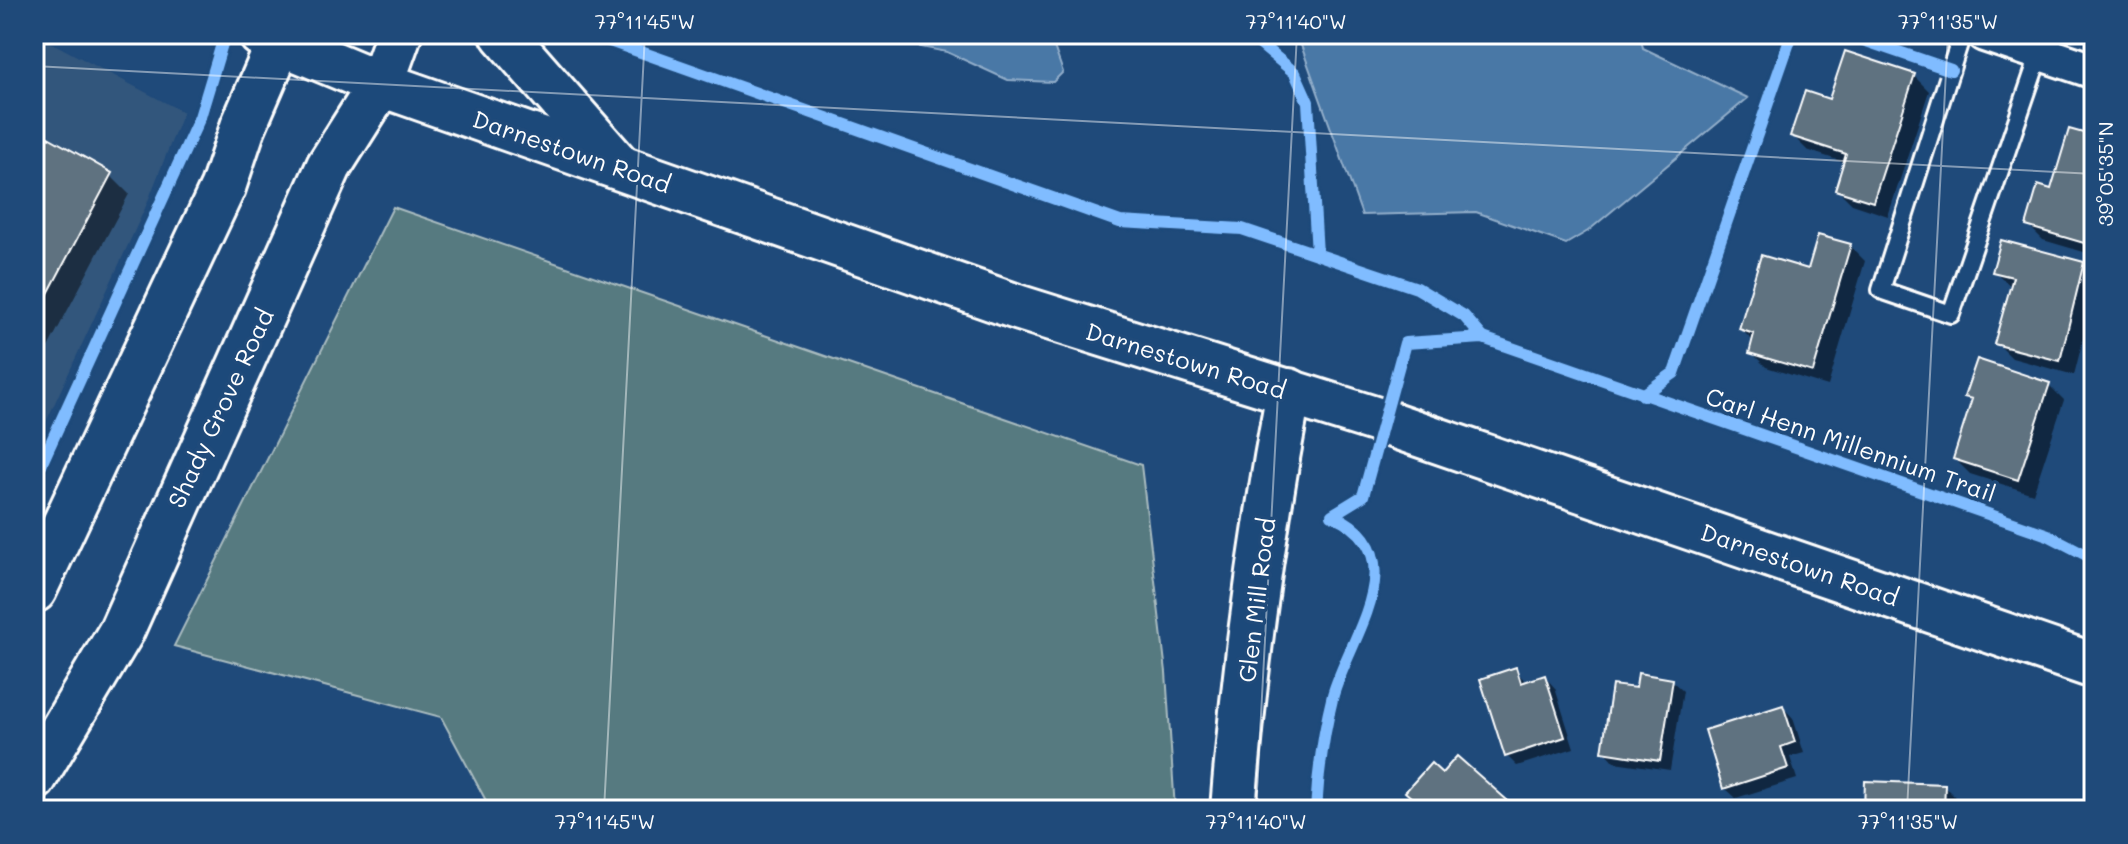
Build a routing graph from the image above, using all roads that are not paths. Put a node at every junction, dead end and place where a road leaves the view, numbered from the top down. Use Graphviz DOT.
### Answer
graph roads {
  1 [pos="399,34"];
  2 [pos="503,34"];
  3 [pos="1962,34"];
  4 [pos="1984,34"];
  5 [pos="275,37"];
  6 [pos="2040,53"];
  7 [pos="2094,71"];
  8 [pos="381,84"];
  9 [pos="620,168"];
  10 [pos="1289,391"];
  11 [pos="34,590"];
  12 [pos="2094,666"];
  13 [pos="34,778"];
  14 [pos="1233,810"];
  1 -- 8 [label="main road, Shady Grove Road"];
  2 -- 9 [label="main road"];
  3 -- 6 [label="lane"];
  4 -- 6 [label="street"];
  5 -- 8 [label="main road, Darnestown Road"];
  5 -- 11 [label="main road"];
  6 -- 7 [label="street"];
  8 -- 9 [label="main road, Darnestown Road"];
  8 -- 13 [label="main road, Shady Grove Road"];
  9 -- 10 [label="main road, Darnestown Road"];
  10 -- 12 [label="main road, Darnestown Road"];
  10 -- 14 [label="main road, Glen Mill Road"];
}
